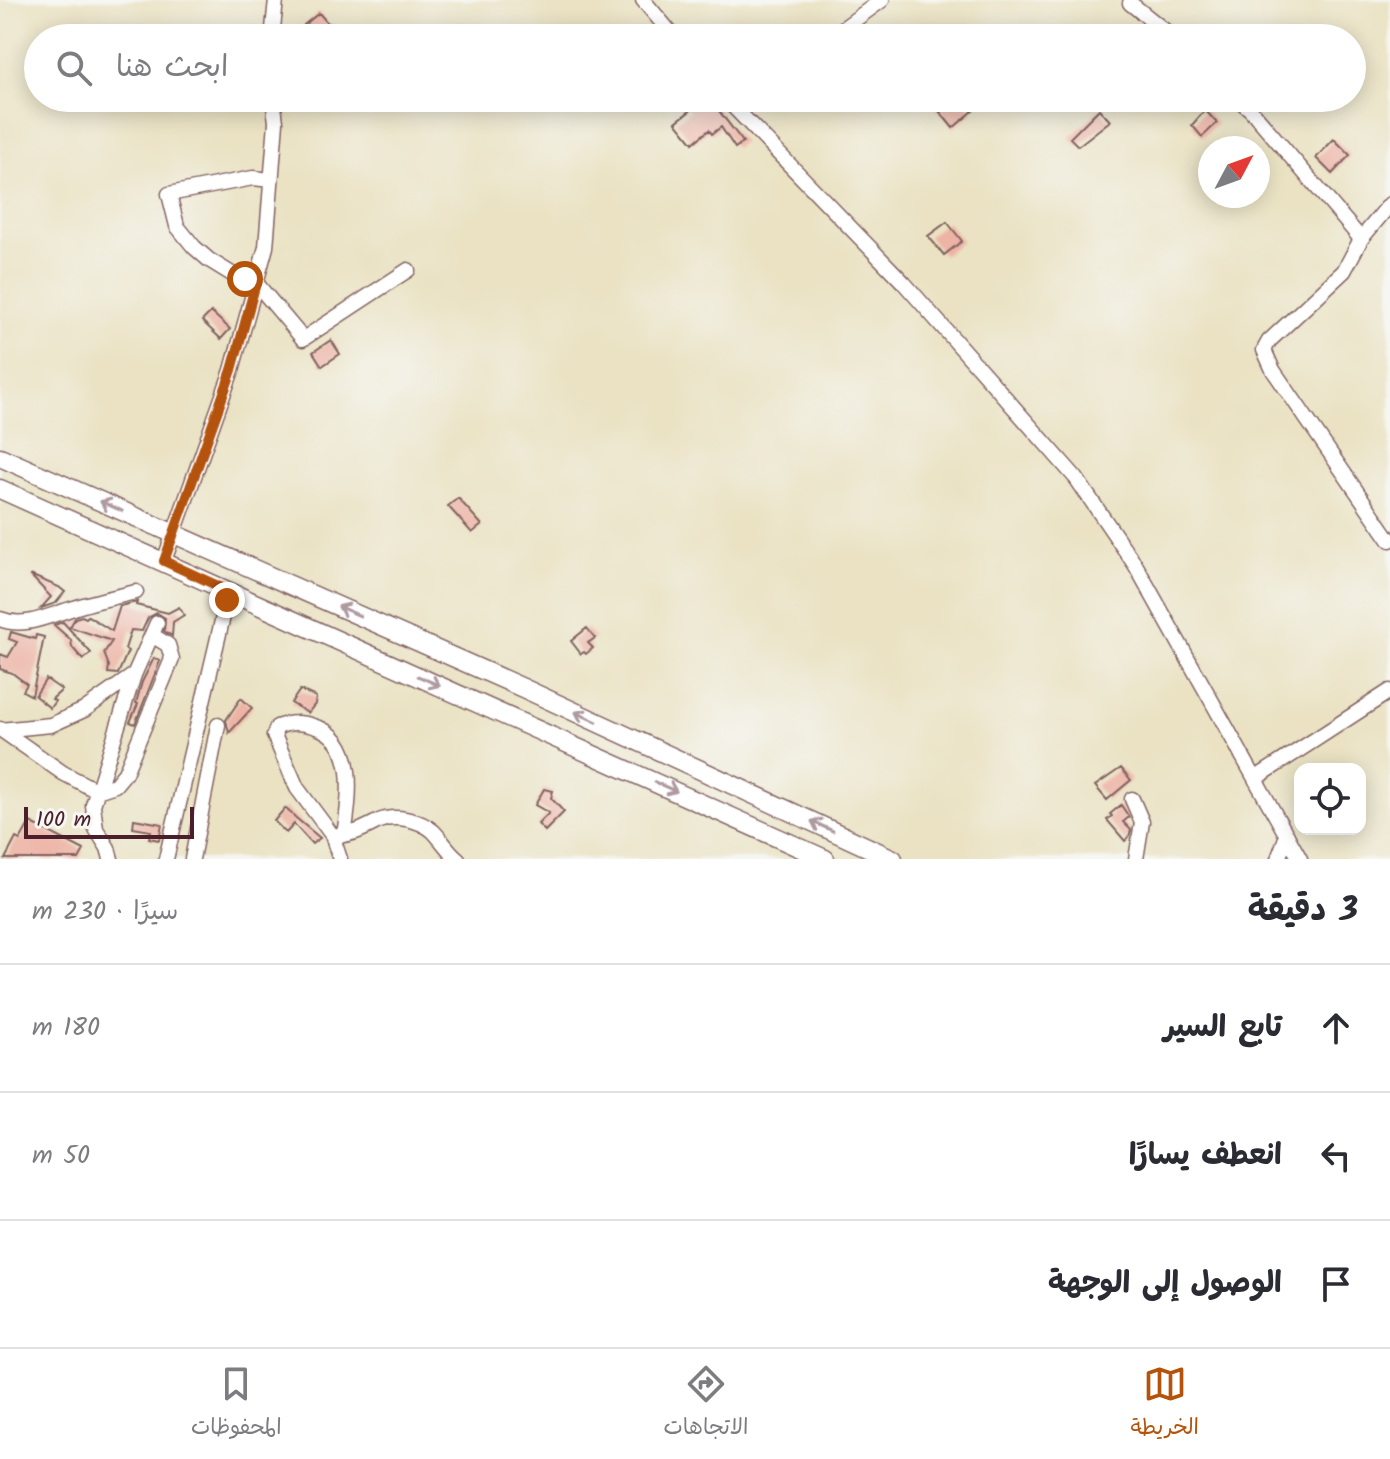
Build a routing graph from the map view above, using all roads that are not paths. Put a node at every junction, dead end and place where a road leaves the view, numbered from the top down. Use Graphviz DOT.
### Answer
graph roads {
  1 [pos="276,0"];
  2 [pos="643,0"];
  3 [pos="882,0"];
  4 [pos="1130,3"];
  5 [pos="273,24"];
  6 [pos="663,24"];
  7 [pos="849,24"];
  8 [pos="1156,24"];
  9 [pos="275,112"];
  10 [pos="743,112"];
  11 [pos="1253,112"];
  12 [pos="271,180"];
  13 [pos="1390,204"];
  14 [pos="1361,239"];
  15 [pos="408,270"];
  16 [pos="256,283"];
  17 [pos="0,457"];
  18 [pos="0,489"];
  19 [pos="174,535"];
  20 [pos="1390,540"];
  21 [pos="164,561"];
  22 [pos="229,591"];
  23 [pos="136,592"];
  24 [pos="0,619"];
  25 [pos="134,675"];
  26 [pos="1390,691"];
  27 [pos="218,725"];
  28 [pos="0,730"];
  29 [pos="1256,778"];
  30 [pos="97,791"];
  31 [pos="1132,799"];
  32 [pos="338,835"];
  33 [pos="1287,835"];
  34 [pos="819,858"];
  35 [pos="111,859"];
  36 [pos="166,859"];
  37 [pos="192,859"];
  38 [pos="340,859"];
  39 [pos="458,859"];
  40 [pos="893,859"];
  41 [pos="1136,859"];
  42 [pos="1278,859"];
  43 [pos="1300,859"];
  1 -- 5 [label="street"];
  2 -- 6 [label="street"];
  3 -- 7 [label="street"];
  4 -- 8 [label="street"];
  9 -- 12 [label="street"];
  10 -- 29 [label="street"];
  11 -- 14 [label="street"];
  12 -- 16 [label="street"];
  12 -- 16 [label="street"];
  13 -- 14 [label="street"];
  14 -- 20 [label="street"];
  15 -- 16 [label="street"];
  16 -- 19 [label="street"];
  19 -- 17 [label="main road, one-way"];
  18 -- 21 [label="main road"];
  19 -- 21 [label="street"];
  40 -- 19 [label="main road, one-way"];
  21 -- 22 [label="main road"];
  22 -- 34 [label="main road, one-way"];
  22 -- 36 [label="street"];
  23 -- 24 [label="street"];
  25 -- 28 [label="street"];
  25 -- 30 [label="street"];
  25 -- 30 [label="street"];
  26 -- 29 [label="street"];
  27 -- 37 [label="street"];
  28 -- 30 [label="street"];
  29 -- 33 [label="street"];
  30 -- 35 [label="street"];
  31 -- 41 [label="street"];
  32 -- 32 [label="street"];
  32 -- 38 [label="street"];
  32 -- 39 [label="street"];
  33 -- 42 [label="street"];
  33 -- 43 [label="street"];
}
